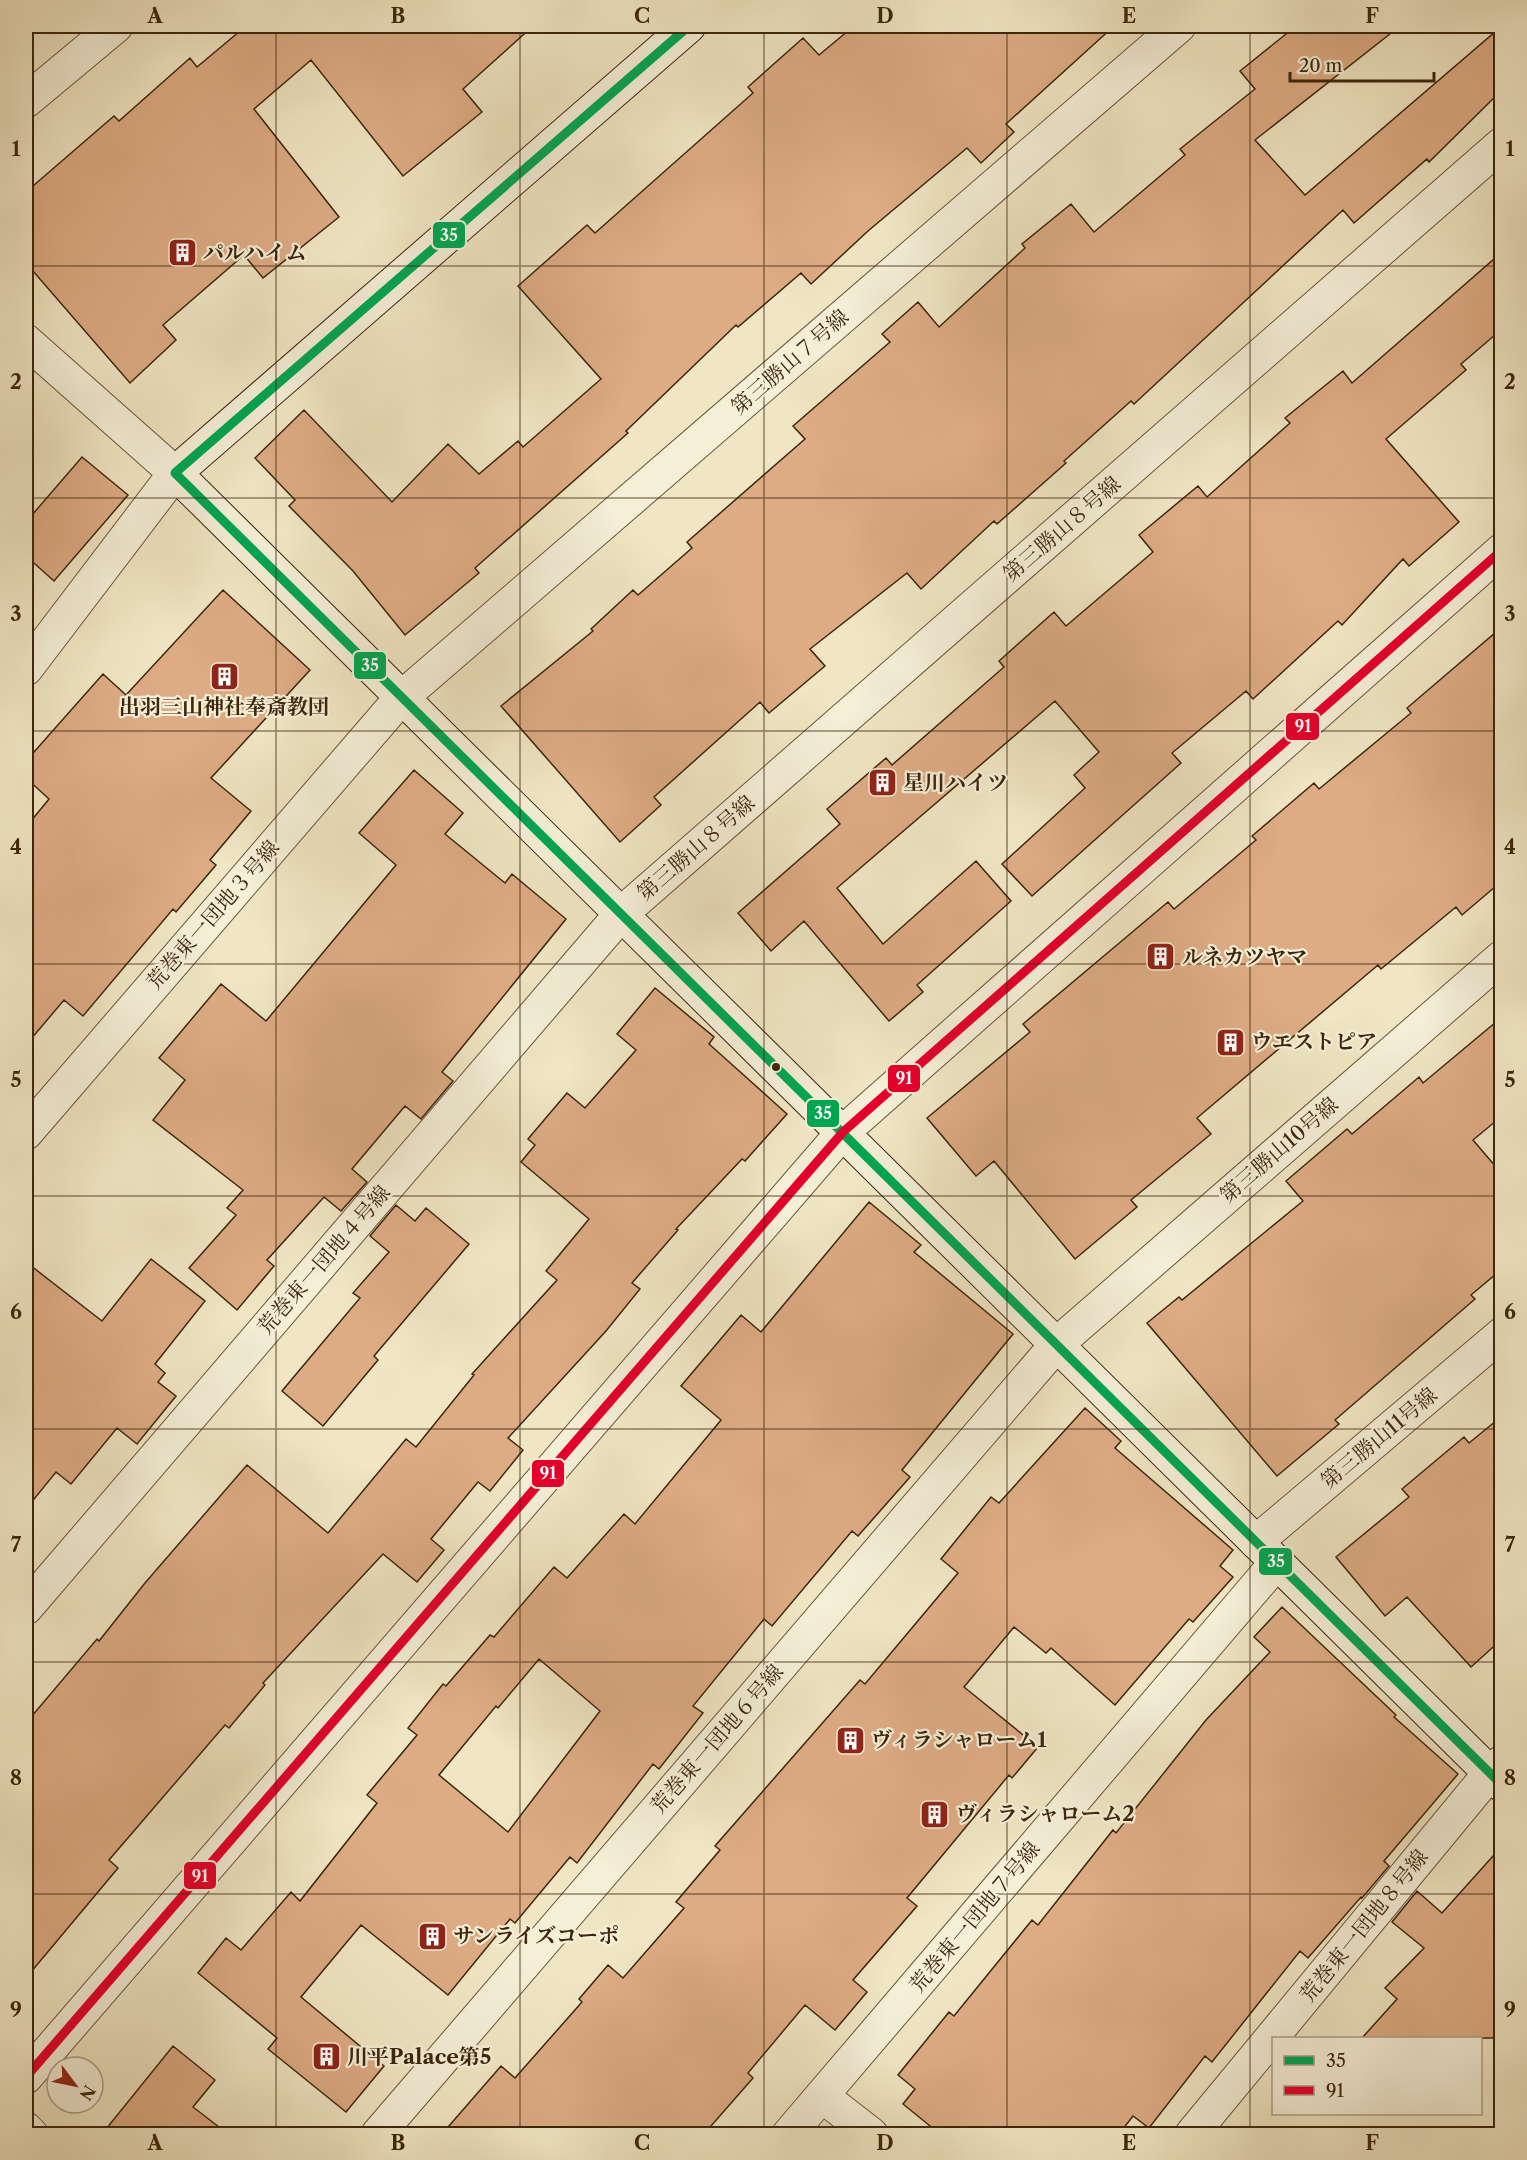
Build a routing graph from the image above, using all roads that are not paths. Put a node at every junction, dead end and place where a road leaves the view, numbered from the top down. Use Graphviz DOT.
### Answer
graph roads {
  1 [pos="116,26"];
  2 [pos="689,26"];
  3 [pos="1179,26"];
  4 [pos="26,101"];
  5 [pos="1502,144"];
  6 [pos="26,341"];
  7 [pos="175,473"];
  8 [pos="1502,550"];
  9 [pos="26,669"];
  10 [pos="401,698"];
  11 [pos="622,913"];
  12 [pos="1502,957"];
  13 [pos="843,1132"];
  14 [pos="26,1133"];
  15 [pos="1502,1334"];
  16 [pos="1057,1344"];
  17 [pos="1267,1552"];
  18 [pos="26,1608"];
  19 [pos="1498,1773"];
  20 [pos="1274,2037"];
  21 [pos="1272,2040"];
  22 [pos="26,2077"];
  23 [pos="822,2096"];
  24 [pos="26,2129"];
  25 [pos="31,2134"];
  26 [pos="378,2134"];
  27 [pos="789,2134"];
  28 [pos="871,2134"];
  29 [pos="1192,2134"];
  1 -- 4 [label="street"];
  2 -- 7 [label="street"];
  3 -- 10 [label="street, 第三勝山７号線"];
  5 -- 11 [label="street, 第三勝山８号線"];
  6 -- 7 [label="street"];
  7 -- 9 [label="street"];
  7 -- 10 [label="street"];
  8 -- 13 [label="street"];
  10 -- 11 [label="street"];
  10 -- 14 [label="street, 荒巻東一団地３号線"];
  11 -- 13 [label="street"];
  11 -- 18 [label="street, 荒巻東一団地４号線"];
  12 -- 16 [label="street, 第三勝山10号線"];
  13 -- 16 [label="street"];
  13 -- 22 [label="street"];
  15 -- 17 [label="street, 第三勝山11号線"];
  16 -- 17 [label="street"];
  16 -- 26 [label="street, 荒巻東一団地６号線"];
  17 -- 19 [label="street"];
  17 -- 23 [label="street, 荒巻東一団地７号線"];
  19 -- 20 [label="street, 荒巻東一団地８号線"];
  21 -- 29 [label="street, 荒巻東一団地８号線"];
  23 -- 27 [label="street, 荒巻東一団地７号線"];
  23 -- 28 [label="street"];
  24 -- 25 [label="street"];
}
